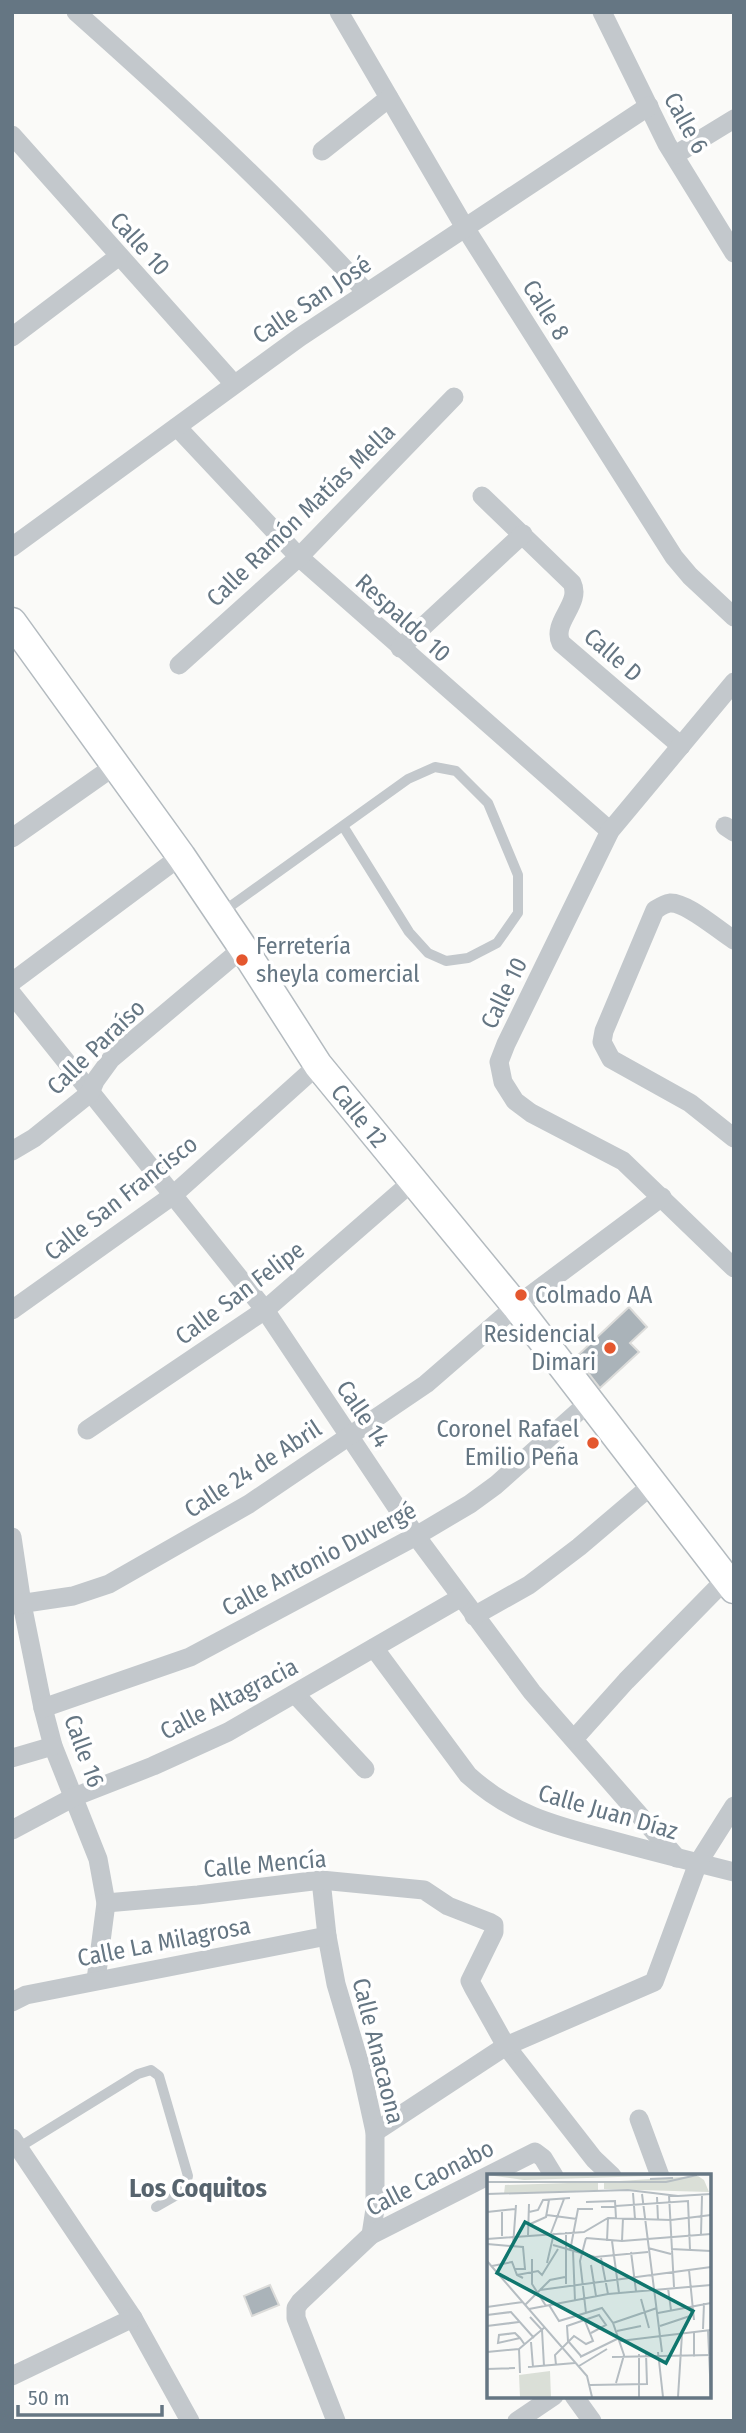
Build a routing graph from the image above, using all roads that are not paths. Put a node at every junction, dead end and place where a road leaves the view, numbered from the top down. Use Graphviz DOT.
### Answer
graph roads {
  1 [pos="76,12"];
  2 [pos="339,12"];
  3 [pos="602,12"];
  4 [pos="389,99"];
  5 [pos="649,106"];
  6 [pos="734,119"];
  7 [pos="12,135"];
  8 [pos="322,151"];
  9 [pos="675,155"];
  10 [pos="464,226"];
  11 [pos="734,253"];
  12 [pos="118,257"];
  13 [pos="366,292"];
  14 [pos="12,337"];
  15 [pos="234,384"];
  16 [pos="454,397"];
  17 [pos="177,427"];
  18 [pos="482,496"];
  19 [pos="523,534"];
  20 [pos="12,547"];
  21 [pos="299,557"];
  22 [pos="734,617"];
  23 [pos="12,622"];
  24 [pos="400,648"];
  25 [pos="179,665"];
  26 [pos="734,682"];
  27 [pos="681,746"];
  28 [pos="116,765"];
  29 [pos="343,825"];
  30 [pos="610,831"];
  31 [pos="12,838"];
  32 [pos="181,856"];
  33 [pos="220,914"];
  34 [pos="734,940"];
  35 [pos="243,948"];
  36 [pos="12,982"];
  37 [pos="12,994"];
  38 [pos="318,1065"];
  39 [pos="90,1093"];
  40 [pos="734,1138"];
  41 [pos="12,1151"];
  42 [pos="413,1181"];
  43 [pos="172,1196"];
  44 [pos="662,1197"];
  45 [pos="734,1268"];
  46 [pos="516,1306"];
  47 [pos="12,1310"];
  48 [pos="265,1310"];
  49 [pos="589,1402"];
  50 [pos="87,1430"];
  51 [pos="348,1437"];
  52 [pos="652,1485"];
  53 [pos="416,1536"];
  54 [pos="12,1537"];
  55 [pos="730,1584"];
  56 [pos="460,1598"];
  57 [pos="17,1604"];
  58 [pos="474,1616"];
  59 [pos="374,1648"];
  60 [pos="295,1694"];
  61 [pos="43,1707"];
  62 [pos="574,1739"];
  63 [pos="53,1745"];
  64 [pos="12,1758"];
  65 [pos="365,1769"];
  66 [pos="74,1797"];
  67 [pos="734,1806"];
  68 [pos="12,1830"];
  69 [pos="677,1858"];
  70 [pos="698,1863"];
  71 [pos="734,1872"];
  72 [pos="321,1880"];
  73 [pos="106,1903"];
  74 [pos="327,1936"];
  75 [pos="96,1980"];
  76 [pos="12,2002"];
  77 [pos="506,2046"];
  78 [pos="639,2119"];
  79 [pos="375,2132"];
  80 [pos="15,2143"];
  81 [pos="492,2174"];
  82 [pos="553,2174"];
  83 [pos="610,2174"];
  84 [pos="659,2174"];
  85 [pos="487,2176"];
  86 [pos="156,2207"];
  87 [pos="371,2235"];
  88 [pos="133,2318"];
  89 [pos="13,2374"];
  90 [pos="551,2398"];
  91 [pos="575,2398"];
  92 [pos="190,2421"];
  93 [pos="337,2421"];
  94 [pos="517,2421"];
  95 [pos="592,2421"];
  1 -- 13 [label="street"];
  2 -- 4 [label="street, Calle 8"];
  3 -- 5 [label="street, Calle 6"];
  4 -- 8 [label="street"];
  4 -- 10 [label="street, Calle 8"];
  5 -- 9 [label="street, Calle 6"];
  5 -- 10 [label="street, Calle San José"];
  6 -- 9 [label="street"];
  7 -- 12 [label="street, Calle 10"];
  9 -- 11 [label="street, Calle 6"];
  10 -- 13 [label="street, Calle San José"];
  10 -- 22 [label="street, Calle 8"];
  12 -- 14 [label="street"];
  12 -- 15 [label="street, Calle 10"];
  13 -- 15 [label="street, Calle San José"];
  15 -- 17 [label="street, Calle San José"];
  16 -- 21 [label="street, Calle Ramón Matías Mella"];
  17 -- 20 [label="street, Calle San José"];
  17 -- 21 [label="street, Respaldo 10"];
  18 -- 19 [label="street, Calle D"];
  19 -- 24 [label="street"];
  19 -- 27 [label="street, Calle D"];
  21 -- 24 [label="street, Respaldo 10"];
  21 -- 25 [label="street, Calle Ramón Matías Mella"];
  23 -- 28 [label="main road, Calle 12"];
  24 -- 30 [label="street, Respaldo 10"];
  26 -- 27 [label="street, Calle 10"];
  27 -- 30 [label="street, Calle 10"];
  28 -- 31 [label="street"];
  28 -- 32 [label="main road, Calle 12"];
  29 -- 29 [label="lane"];
  29 -- 33 [label="lane"];
  30 -- 44 [label="street, Calle 10"];
  32 -- 33 [label="main road, Calle 12"];
  32 -- 36 [label="street"];
  33 -- 35 [label="main road, Calle 12"];
  34 -- 40 [label="street"];
  35 -- 38 [label="main road, Calle 12"];
  35 -- 39 [label="street, Calle Paraíso"];
  37 -- 39 [label="street, Calle 14"];
  38 -- 42 [label="main road, Calle 12"];
  38 -- 43 [label="street, Calle San Francisco"];
  39 -- 41 [label="street, Calle Paraíso"];
  39 -- 43 [label="street, Calle 14"];
  42 -- 46 [label="main road, Calle 12"];
  42 -- 48 [label="street, Calle San Felipe"];
  43 -- 47 [label="street, Calle San Francisco"];
  43 -- 48 [label="street, Calle 14"];
  44 -- 45 [label="street, Calle 10"];
  44 -- 46 [label="street, Calle 24 de Abril"];
  46 -- 49 [label="main road, Calle 12"];
  46 -- 51 [label="street, Calle 24 de Abril"];
  48 -- 50 [label="street, Calle San Felipe"];
  48 -- 51 [label="street, Calle 14"];
  49 -- 52 [label="main road, Calle 12"];
  49 -- 53 [label="street, Calle Antonio Duvergé"];
  51 -- 53 [label="street, Calle 14"];
  51 -- 57 [label="street, Calle 24 de Abril"];
  52 -- 55 [label="main road, Calle 12"];
  52 -- 58 [label="street"];
  53 -- 56 [label="street, Calle 14"];
  53 -- 61 [label="street, Calle Antonio Duvergé"];
  54 -- 57 [label="street, Calle 16"];
  55 -- 62 [label="street"];
  56 -- 58 [label="street, Calle 14"];
  56 -- 59 [label="street, Calle Altagracia"];
  57 -- 61 [label="street, Calle 16"];
  58 -- 62 [label="street, Calle 14"];
  59 -- 60 [label="street, Calle Altagracia"];
  59 -- 69 [label="street, Calle Juan Díaz"];
  60 -- 65 [label="street"];
  60 -- 66 [label="street, Calle Altagracia"];
  61 -- 63 [label="street, Calle 16"];
  62 -- 69 [label="street, Calle 14"];
  63 -- 64 [label="street"];
  63 -- 66 [label="street, Calle 16"];
  66 -- 68 [label="street, Calle Altagracia"];
  66 -- 73 [label="street, Calle 16"];
  67 -- 70 [label="street"];
  69 -- 70 [label="street, Calle Juan Díaz"];
  70 -- 71 [label="street, Calle Juan Díaz"];
  70 -- 77 [label="street"];
  72 -- 73 [label="street, Calle Mencía"];
  72 -- 74 [label="street, Calle Anacaona"];
  72 -- 77 [label="street, Calle Mencía"];
  73 -- 75 [label="street, Calle 16"];
  74 -- 75 [label="street, Calle La Milagrosa"];
  74 -- 79 [label="street, Calle Anacaona"];
  75 -- 76 [label="street, Calle La Milagrosa"];
  77 -- 79 [label="street"];
  77 -- 83 [label="street, Calle Mencía"];
  78 -- 84 [label="street"];
  79 -- 87 [label="street, Calle Anacaona"];
  80 -- 86 [label="lane"];
  80 -- 88 [label="street"];
  81 -- 82 [label="street, Calle Caonabo"];
  85 -- 87 [label="street, Calle Caonabo"];
  87 -- 93 [label="street, Calle Caonabo"];
  88 -- 89 [label="street"];
  88 -- 92 [label="street"];
  90 -- 94 [label="street"];
  91 -- 95 [label="street"];
}
